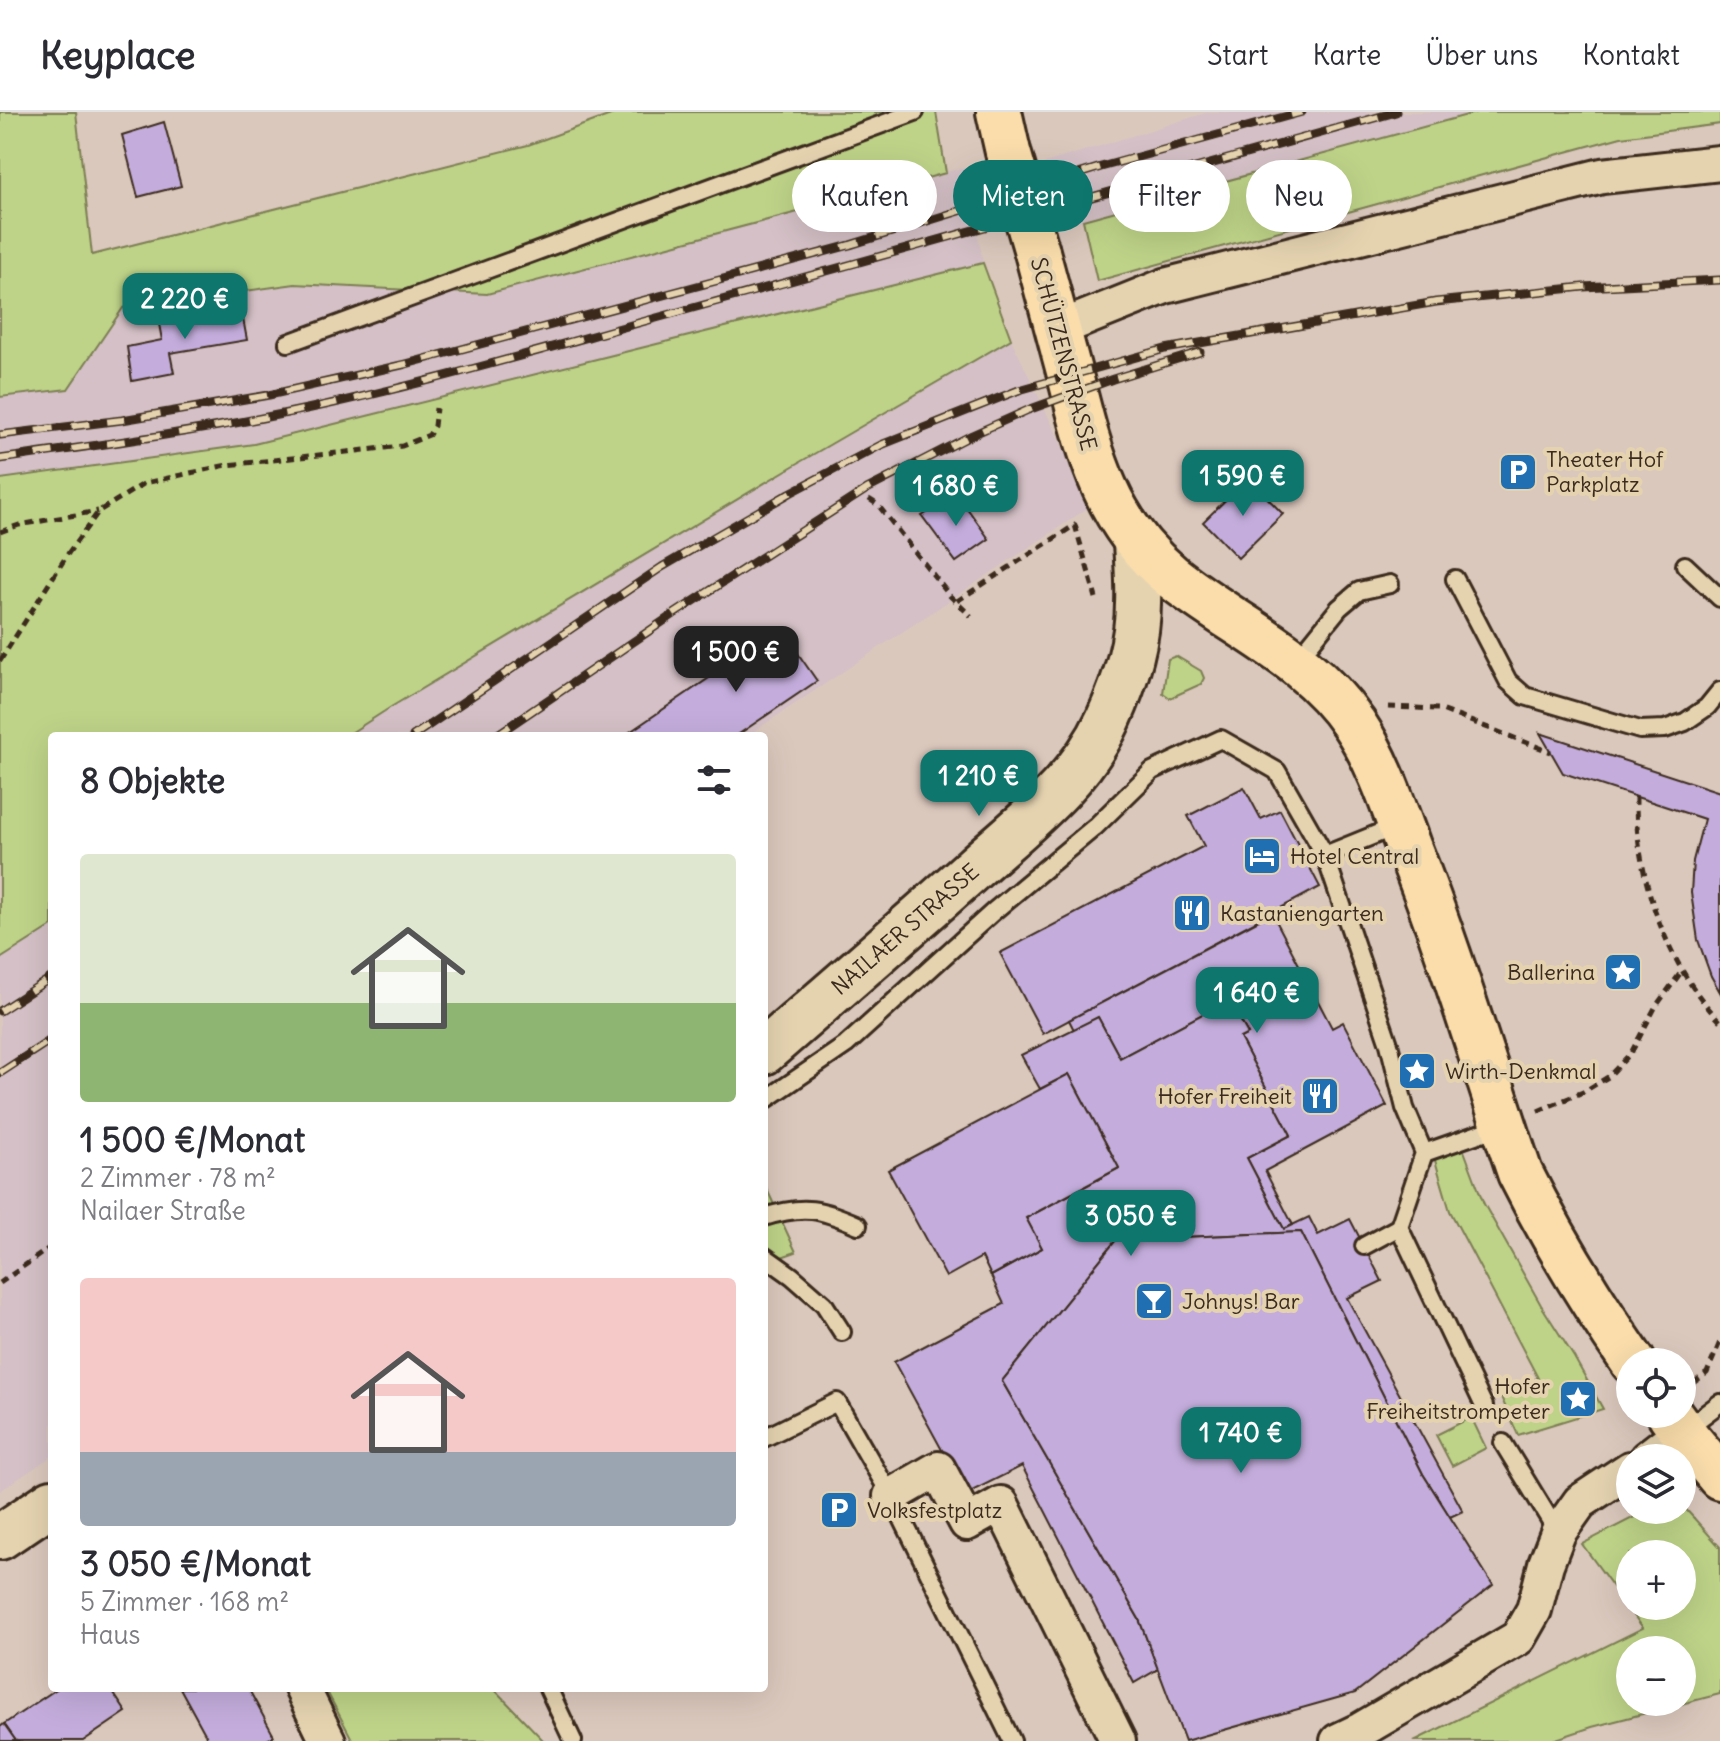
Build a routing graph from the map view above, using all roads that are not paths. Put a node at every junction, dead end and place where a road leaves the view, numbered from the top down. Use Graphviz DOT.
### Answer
graph roads {
  1 [pos="915,112"];
  2 [pos="1004,132"];
  3 [pos="1720,163"];
  4 [pos="1058,329"];
  5 [pos="288,343"];
  6 [pos="1136,542"];
  7 [pos="1685,565"];
  8 [pos="1455,579"];
  9 [pos="1390,584"];
  10 [pos="1720,598"];
  11 [pos="1296,662"];
  12 [pos="1720,691"];
  13 [pos="1400,825"];
  14 [pos="1325,855"];
  15 [pos="768,1049"];
  16 [pos="768,1098"];
  17 [pos="1504,1125"];
  18 [pos="1424,1153"];
  19 [pos="768,1216"];
  20 [pos="858,1225"];
  21 [pos="1399,1227"];
  22 [pos="1364,1246"];
  23 [pos="768,1259"];
  24 [pos="842,1332"];
  25 [pos="1624,1348"];
  26 [pos="1484,1406"];
  27 [pos="1696,1422"];
  28 [pos="1679,1428"];
  29 [pos="768,1436"];
  30 [pos="1503,1443"];
  31 [pos="1662,1444"];
  32 [pos="1720,1477"];
  33 [pos="1616,1478"];
  34 [pos="891,1496"];
  35 [pos="48,1505"];
  36 [pos="1558,1533"];
  37 [pos="0,1537"];
  38 [pos="304,1692"];
  39 [pos="550,1692"];
  40 [pos="1355,1737"];
  41 [pos="328,1741"];
  42 [pos="573,1741"];
  43 [pos="1012,1741"];
  44 [pos="1118,1741"];
  1 -- 5 [label="lane"];
  2 -- 4 [label="main road, SCHÜTZENSTRASSE, bridge"];
  3 -- 4 [label="street"];
  4 -- 6 [label="main road, SCHÜTZENSTRASSE"];
  6 -- 11 [label="main road, SCHÜTZENSTRASSE"];
  6 -- 15 [label="street, NAILAER STRASSE"];
  7 -- 10 [label="lane"];
  8 -- 12 [label="lane"];
  9 -- 11 [label="lane"];
  11 -- 13 [label="main road, SCHÜTZENSTRASSE"];
  13 -- 14 [label="lane"];
  13 -- 17 [label="main road, SCHÜTZENSTRASSE"];
  14 -- 16 [label="lane"];
  14 -- 18 [label="lane"];
  17 -- 18 [label="lane"];
  17 -- 25 [label="main road, SCHÜTZENSTRASSE"];
  18 -- 21 [label="lane"];
  19 -- 20 [label="lane"];
  21 -- 22 [label="lane"];
  21 -- 26 [label="lane"];
  23 -- 24 [label="lane"];
  27 -- 32 [label="main road"];
  28 -- 31 [label="street"];
  29 -- 34 [label="lane"];
  30 -- 36 [label="lane"];
  33 -- 36 [label="street"];
  34 -- 43 [label="lane"];
  34 -- 44 [label="street"];
  35 -- 37 [label="street"];
  36 -- 40 [label="street"];
  38 -- 41 [label="street"];
  39 -- 42 [label="lane"];
}
